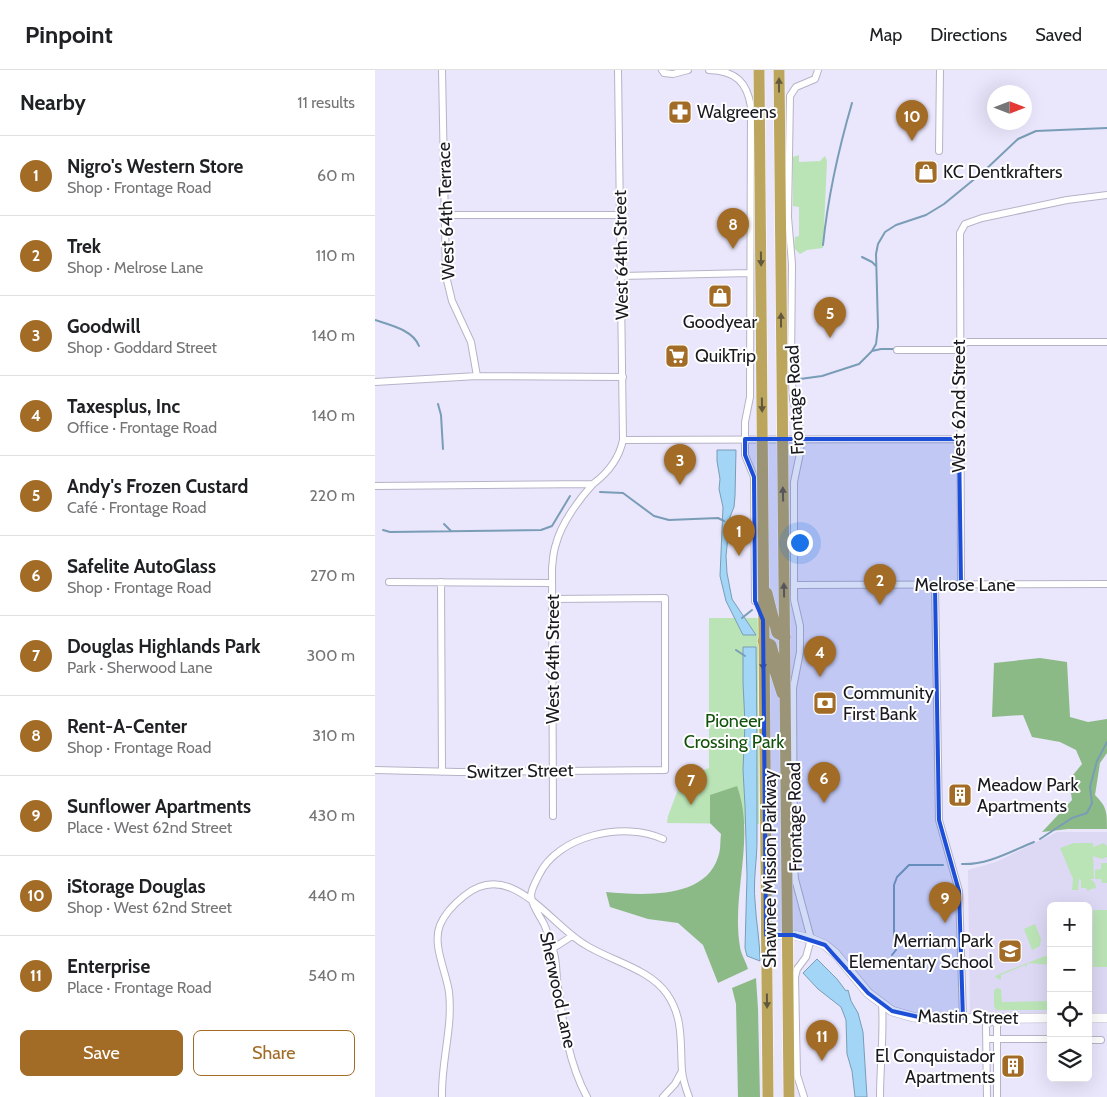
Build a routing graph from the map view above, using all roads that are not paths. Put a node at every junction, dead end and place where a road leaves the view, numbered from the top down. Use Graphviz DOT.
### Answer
graph roads {
  1 [pos="442,70"];
  2 [pos="618,70"];
  3 [pos="662,70"];
  4 [pos="688,70"];
  5 [pos="709,70"];
  6 [pos="759,70"];
  7 [pos="779,70"];
  8 [pos="819,70"];
  9 [pos="940,70"];
  10 [pos="939,151"];
  11 [pos="1107,195"];
  12 [pos="444,215"];
  13 [pos="621,215"];
  14 [pos="749,274"];
  15 [pos="622,276"];
  16 [pos="1107,342"];
  17 [pos="959,347"];
  18 [pos="897,350"];
  19 [pos="477,376"];
  20 [pos="623,377"];
  21 [pos="375,382"];
  22 [pos="745,439"];
  23 [pos="762,439"];
  24 [pos="782,439"];
  25 [pos="801,439"];
  26 [pos="959,439"];
  27 [pos="623,440"];
  28 [pos="593,484"];
  29 [pos="375,486"];
  30 [pos="763,580"];
  31 [pos="389,582"];
  32 [pos="441,582"];
  33 [pos="553,583"];
  34 [pos="961,584"];
  35 [pos="1107,584"];
  36 [pos="794,585"];
  37 [pos="935,585"];
  38 [pos="553,598"];
  39 [pos="755,601"];
  40 [pos="763,620"];
  41 [pos="800,636"];
  42 [pos="785,637"];
  43 [pos="763,641"];
  44 [pos="786,706"];
  45 [pos="375,770"];
  46 [pos="553,771"];
  47 [pos="442,772"];
  48 [pos="553,816"];
  49 [pos="663,839"];
  50 [pos="533,903"];
  51 [pos="766,935"];
  52 [pos="788,935"];
  53 [pos="573,936"];
  54 [pos="811,939"];
  55 [pos="552,949"];
  56 [pos="882,1003"];
  57 [pos="963,1018"];
  58 [pos="1047,1018"];
  59 [pos="1092,1018"];
  60 [pos="1107,1018"];
  61 [pos="992,1019"];
  62 [pos="987,1039"];
  63 [pos="998,1039"];
  64 [pos="1047,1039"];
  65 [pos="1092,1040"];
  66 [pos="1101,1040"];
  67 [pos="682,1071"];
  68 [pos="442,1097"];
  69 [pos="587,1097"];
  70 [pos="663,1097"];
  71 [pos="689,1097"];
  72 [pos="768,1097"];
  73 [pos="789,1097"];
  74 [pos="804,1097"];
  75 [pos="880,1097"];
  76 [pos="987,1097"];
  77 [pos="997,1097"];
  1 -- 12 [label="street, West 64th Terrace"];
  2 -- 13 [label="street, West 64th Street"];
  3 -- 4 [label="street"];
  5 -- 14 [label="street"];
  6 -- 23 [label="highway, Shawnee Mission Parkway, one-way"];
  24 -- 7 [label="highway, Shawnee Mission Parkway, one-way"];
  8 -- 25 [label="street, Frontage Road"];
  9 -- 10 [label="street"];
  11 -- 17 [label="street, West 62nd Street"];
  12 -- 13 [label="street"];
  12 -- 19 [label="street, West 64th Terrace"];
  13 -- 15 [label="street, West 64th Street"];
  14 -- 15 [label="street"];
  14 -- 22 [label="street"];
  15 -- 20 [label="street, West 64th Street"];
  16 -- 17 [label="street"];
  17 -- 18 [label="street"];
  17 -- 26 [label="street, West 62nd Street"];
  19 -- 20 [label="street"];
  19 -- 21 [label="street"];
  20 -- 27 [label="street, West 64th Street"];
  22 -- 23 [label="street"];
  22 -- 27 [label="street"];
  22 -- 39 [label="street"];
  23 -- 24 [label="street"];
  23 -- 30 [label="highway, Shawnee Mission Parkway"];
  24 -- 25 [label="street"];
  42 -- 24 [label="highway, Shawnee Mission Parkway, one-way"];
  25 -- 26 [label="street"];
  25 -- 36 [label="street, Frontage Road"];
  26 -- 34 [label="street, West 62nd Street"];
  27 -- 28 [label="street, West 64th Street"];
  28 -- 29 [label="street"];
  28 -- 33 [label="street, West 64th Street"];
  30 -- 40 [label="highway, Shawnee Mission Parkway"];
  30 -- 42 [label="highway"];
  31 -- 32 [label="street"];
  32 -- 33 [label="street"];
  32 -- 47 [label="street"];
  33 -- 38 [label="street, West 64th Street"];
  34 -- 35 [label="street, Melrose Lane"];
  34 -- 37 [label="street, Melrose Lane"];
  36 -- 37 [label="street, Melrose Lane"];
  36 -- 41 [label="street, Frontage Road"];
  37 -- 57 [label="street"];
  38 -- 46 [label="street, West 64th Street"];
  38 -- 46 [label="street, Switzer Street"];
  39 -- 40 [label="highway"];
  40 -- 43 [label="highway, Shawnee Mission Parkway"];
  41 -- 42 [label="street"];
  41 -- 54 [label="street, Frontage Road"];
  42 -- 44 [label="highway, Shawnee Mission Parkway"];
  43 -- 44 [label="highway"];
  43 -- 51 [label="highway, Shawnee Mission Parkway, one-way"];
  44 -- 52 [label="highway, Shawnee Mission Parkway"];
  45 -- 47 [label="street, Switzer Street"];
  46 -- 47 [label="street, Switzer Street"];
  46 -- 48 [label="street, West 64th Street"];
  49 -- 50 [label="street"];
  50 -- 53 [label="street"];
  50 -- 55 [label="street, Sherwood Lane"];
  50 -- 68 [label="street"];
  51 -- 52 [label="street, Mastin Street"];
  51 -- 72 [label="highway, Shawnee Mission Parkway, one-way"];
  52 -- 54 [label="street, Mastin Street"];
  52 -- 73 [label="highway, Shawnee Mission Parkway"];
  53 -- 55 [label="street"];
  53 -- 67 [label="street"];
  54 -- 56 [label="street, Mastin Street"];
  54 -- 74 [label="street"];
  55 -- 69 [label="street, Sherwood Lane"];
  56 -- 57 [label="street, Mastin Street"];
  56 -- 75 [label="street"];
  57 -- 61 [label="street, Mastin Street"];
  58 -- 61 [label="street, Mastin Street"];
  59 -- 60 [label="street"];
  61 -- 62 [label="street"];
  61 -- 63 [label="street"];
  62 -- 63 [label="street"];
  62 -- 76 [label="street"];
  63 -- 64 [label="street"];
  63 -- 77 [label="street"];
  65 -- 66 [label="street"];
  67 -- 70 [label="street"];
  67 -- 71 [label="street"];
}
